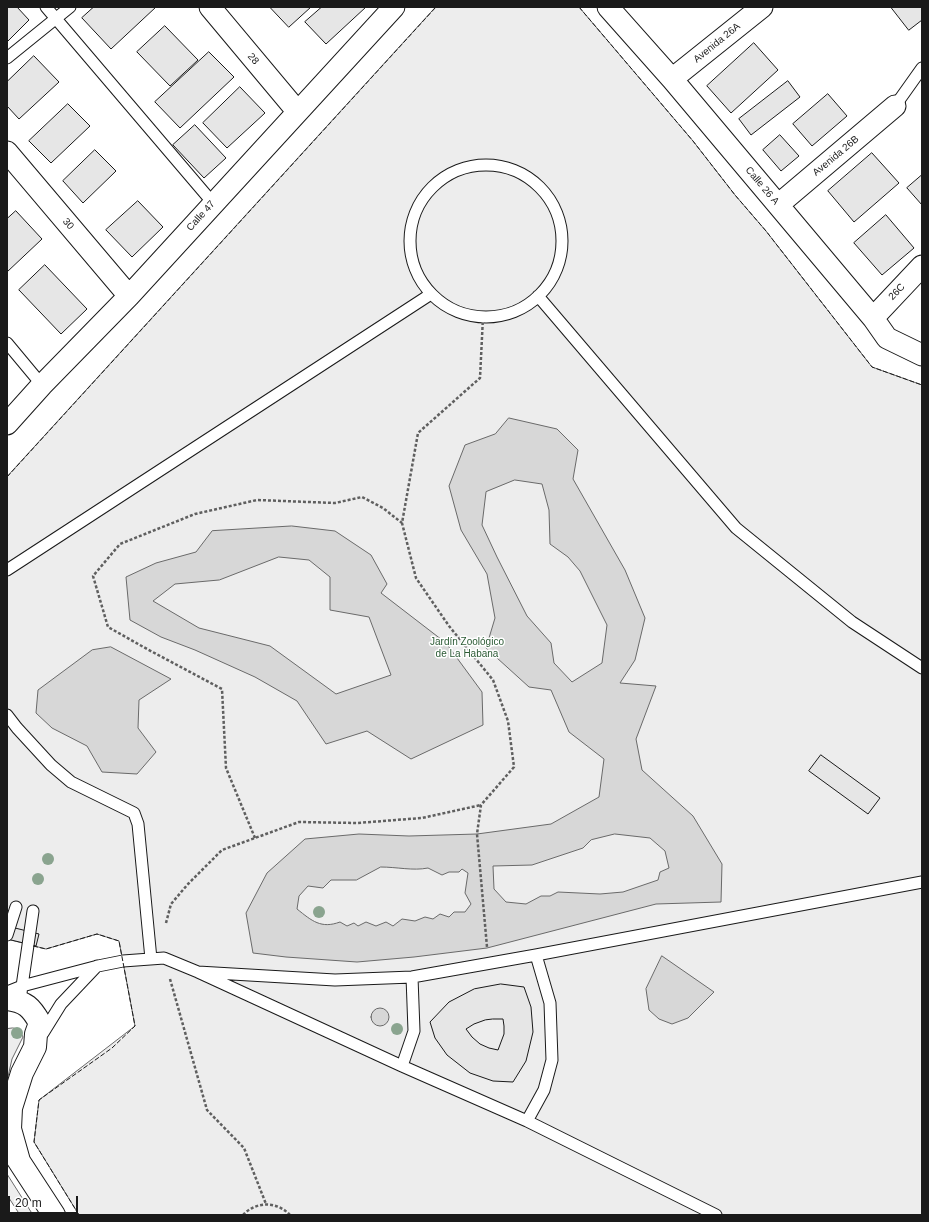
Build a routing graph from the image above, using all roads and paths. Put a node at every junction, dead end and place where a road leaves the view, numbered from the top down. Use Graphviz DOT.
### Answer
graph roads {
  1 [pos="46,7"];
  2 [pos="70,7"];
  3 [pos="210,7"];
  4 [pos="394,7"];
  5 [pos="608,7"];
  6 [pos="762,7"];
  7 [pos="55,19"];
  8 [pos="7,58"];
  9 [pos="922,68"];
  10 [pos="672,79"];
  11 [pos="895,106"];
  12 [pos="297,111"];
  13 [pos="7,152"];
  14 [pos="213,203"];
  15 [pos="778,205"];
  16 [pos="922,266"];
  17 [pos="431,294"];
  18 [pos="129,296"];
  19 [pos="538,296"];
  20 [pos="483,317"];
  21 [pos="873,318"];
  22 [pos="7,343"];
  23 [pos="922,355"];
  24 [pos="42,385"];
  25 [pos="7,424"];
  26 [pos="402,523"];
  27 [pos="7,570"];
  28 [pos="922,668"];
  29 [pos="7,715"];
  30 [pos="481,805"];
  31 [pos="254,838"];
  32 [pos="922,882"];
  33 [pos="16,907"];
  34 [pos="33,911"];
  35 [pos="7,935"];
  36 [pos="536,955"];
  37 [pos="164,958"];
  38 [pos="151,959"];
  39 [pos="488,964"];
  40 [pos="98,966"];
  41 [pos="198,972"];
  42 [pos="412,977"];
  43 [pos="14,994"];
  44 [pos="34,1047"];
  45 [pos="402,1066"];
  46 [pos="527,1121"];
  47 [pos="7,1143"];
  48 [pos="19,1161"];
  49 [pos="266,1204"];
  50 [pos="54,1215"];
  51 [pos="243,1215"];
  52 [pos="290,1215"];
  53 [pos="716,1215"];
  1 -- 7 [label="lane"];
  2 -- 7 [label="lane"];
  3 -- 12 [label="street, 28"];
  4 -- 12 [label="street, Calle 47"];
  5 -- 10 [label="street, Calle 26 A"];
  6 -- 10 [label="street, Avenida 26A"];
  7 -- 8 [label="lane"];
  7 -- 14 [label="lane"];
  9 -- 11 [label="lane"];
  10 -- 15 [label="street, Calle 26 A"];
  11 -- 15 [label="street, Avenida 26B"];
  12 -- 14 [label="street, Calle 47"];
  13 -- 18 [label="street, 30"];
  14 -- 18 [label="street, Calle 47"];
  15 -- 21 [label="street, Calle 26 A"];
  16 -- 21 [label="street, 26C"];
  17 -- 19 [label="lane"];
  17 -- 20 [label="lane"];
  17 -- 27 [label="lane"];
  18 -- 24 [label="street, Calle 47"];
  19 -- 20 [label="lane"];
  19 -- 28 [label="lane"];
  20 -- 26 [label="path"];
  21 -- 23 [label="street, Calle 26 A"];
  22 -- 24 [label="lane"];
  24 -- 25 [label="street, Calle 47"];
  26 -- 30 [label="path"];
  26 -- 31 [label="path"];
  29 -- 38 [label="lane"];
  30 -- 31 [label="path"];
  30 -- 39 [label="path"];
  31 -- 37 [label="path"];
  32 -- 36 [label="lane"];
  33 -- 35 [label="lane"];
  34 -- 43 [label="lane"];
  36 -- 39 [label="lane"];
  36 -- 46 [label="lane"];
  37 -- 38 [label="lane"];
  37 -- 41 [label="lane"];
  37 -- 49 [label="path"];
  38 -- 40 [label="lane"];
  39 -- 42 [label="lane"];
  40 -- 43 [label="lane"];
  40 -- 44 [label="lane"];
  41 -- 42 [label="lane"];
  41 -- 45 [label="lane"];
  42 -- 45 [label="lane"];
  43 -- 44 [label="main road"];
  44 -- 48 [label="main road"];
  45 -- 46 [label="lane"];
  46 -- 53 [label="lane"];
  47 -- 48 [label="main road"];
  48 -- 50 [label="main road"];
  49 -- 51 [label="path"];
  49 -- 52 [label="path"];
}
